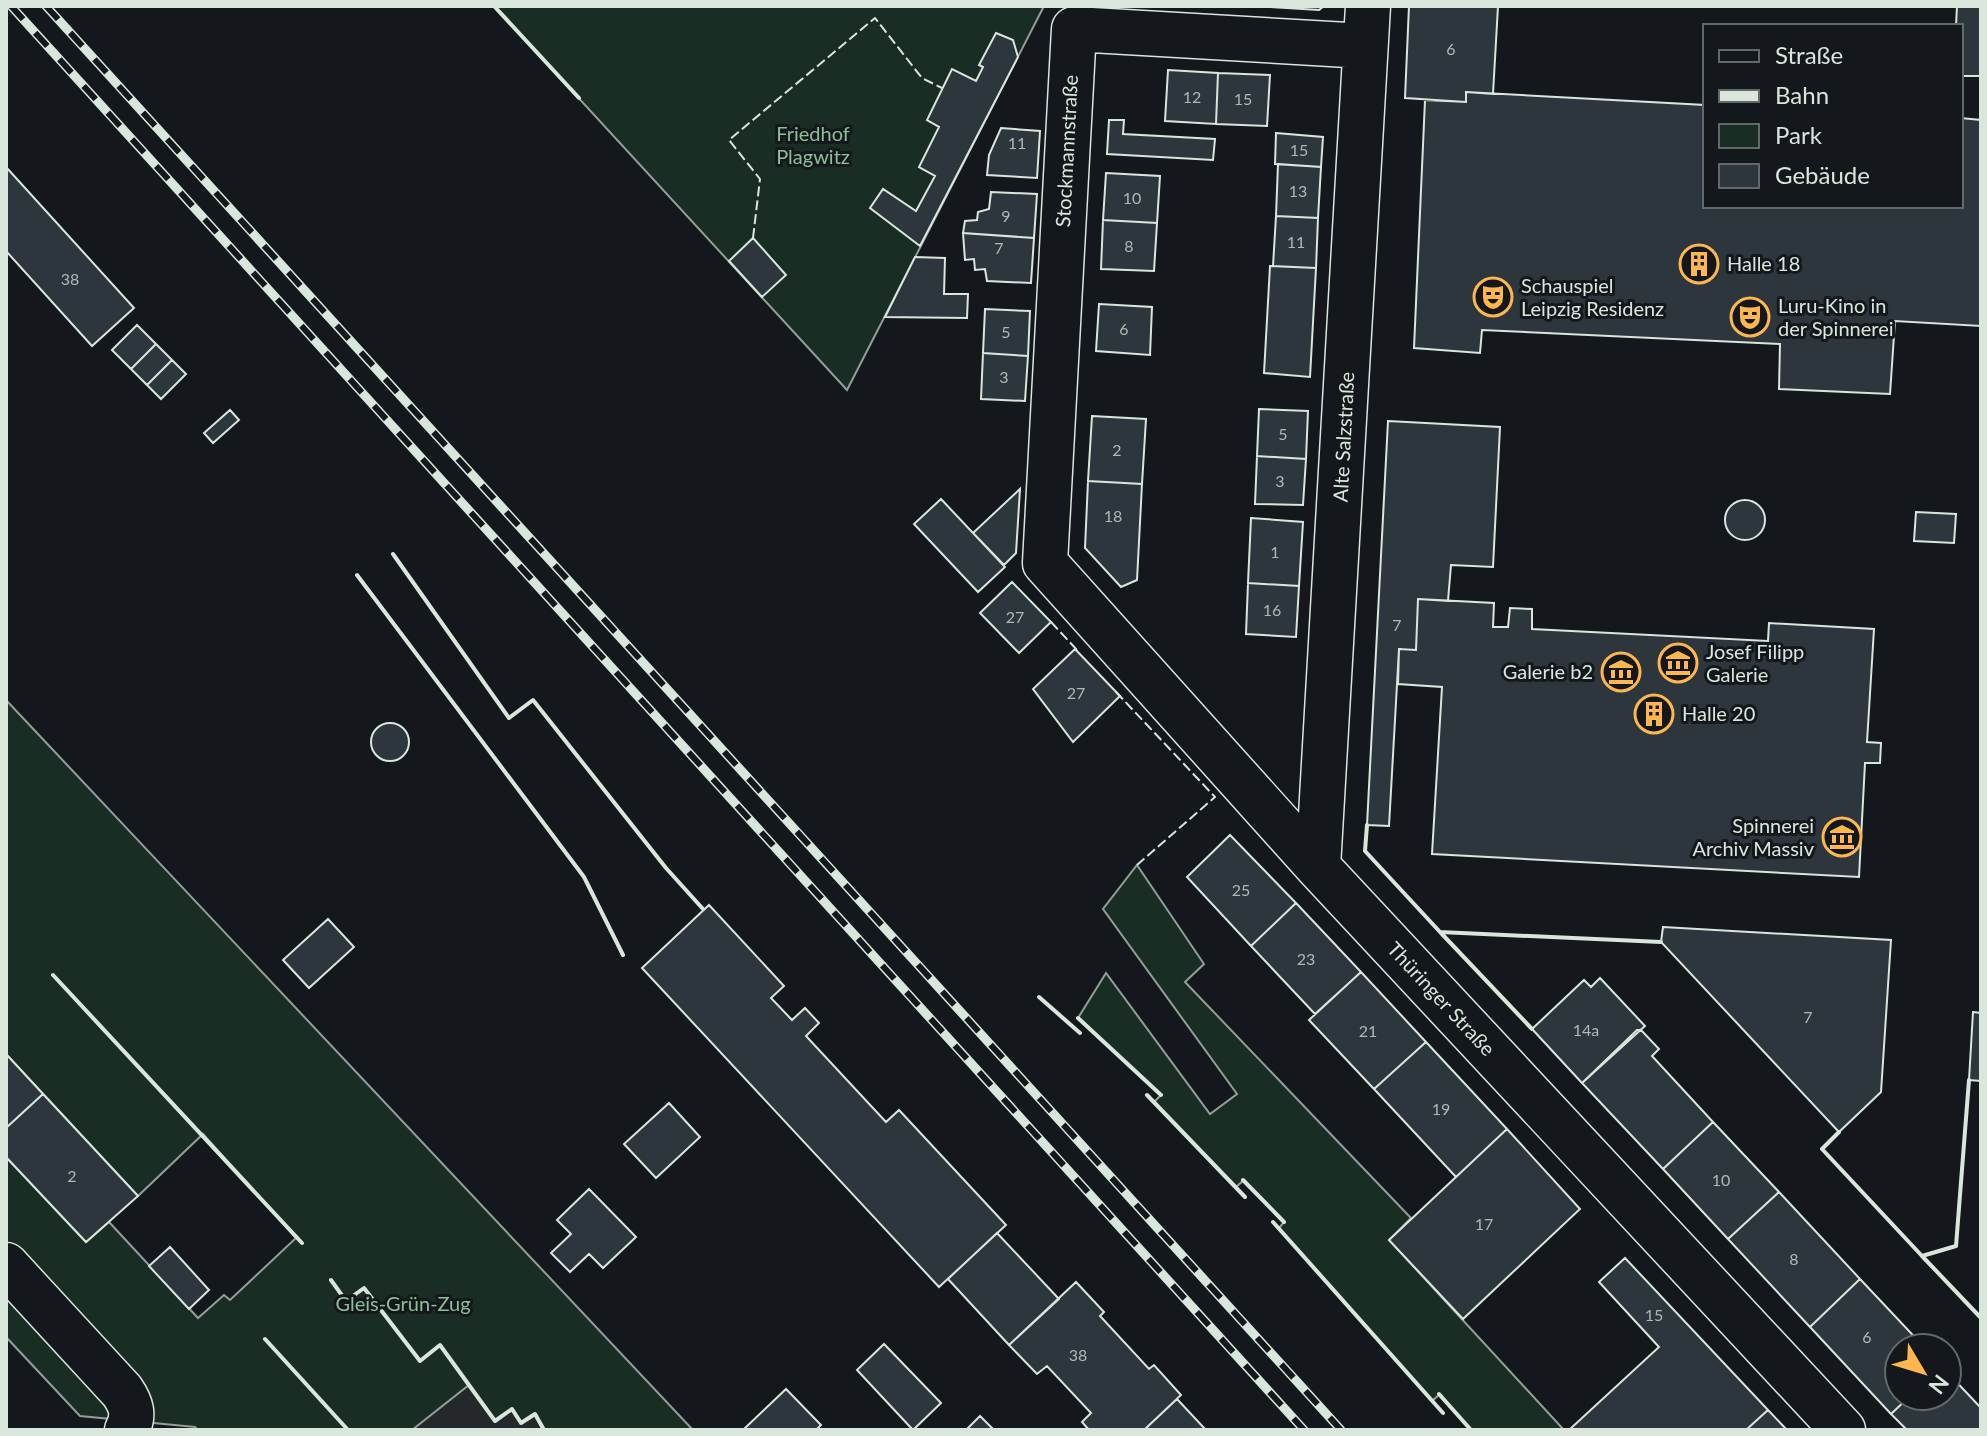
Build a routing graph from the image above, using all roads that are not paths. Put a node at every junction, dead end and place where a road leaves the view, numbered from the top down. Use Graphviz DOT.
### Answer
graph roads {
  1 [pos="1367,26"];
  2 [pos="1045,563"];
  3 [pos="1318,867"];
  4 [pos="6,1265"];
  5 [pos="130,1423"];
  6 [pos="1843,1430"];
  1 -- 2 [label="street, Stockmannstraße"];
  1 -- 3 [label="street, Alte Salzstraße"];
  2 -- 3 [label="street, Thüringer Straße"];
  3 -- 6 [label="street, Thüringer Straße"];
  4 -- 5 [label="street"];
}
